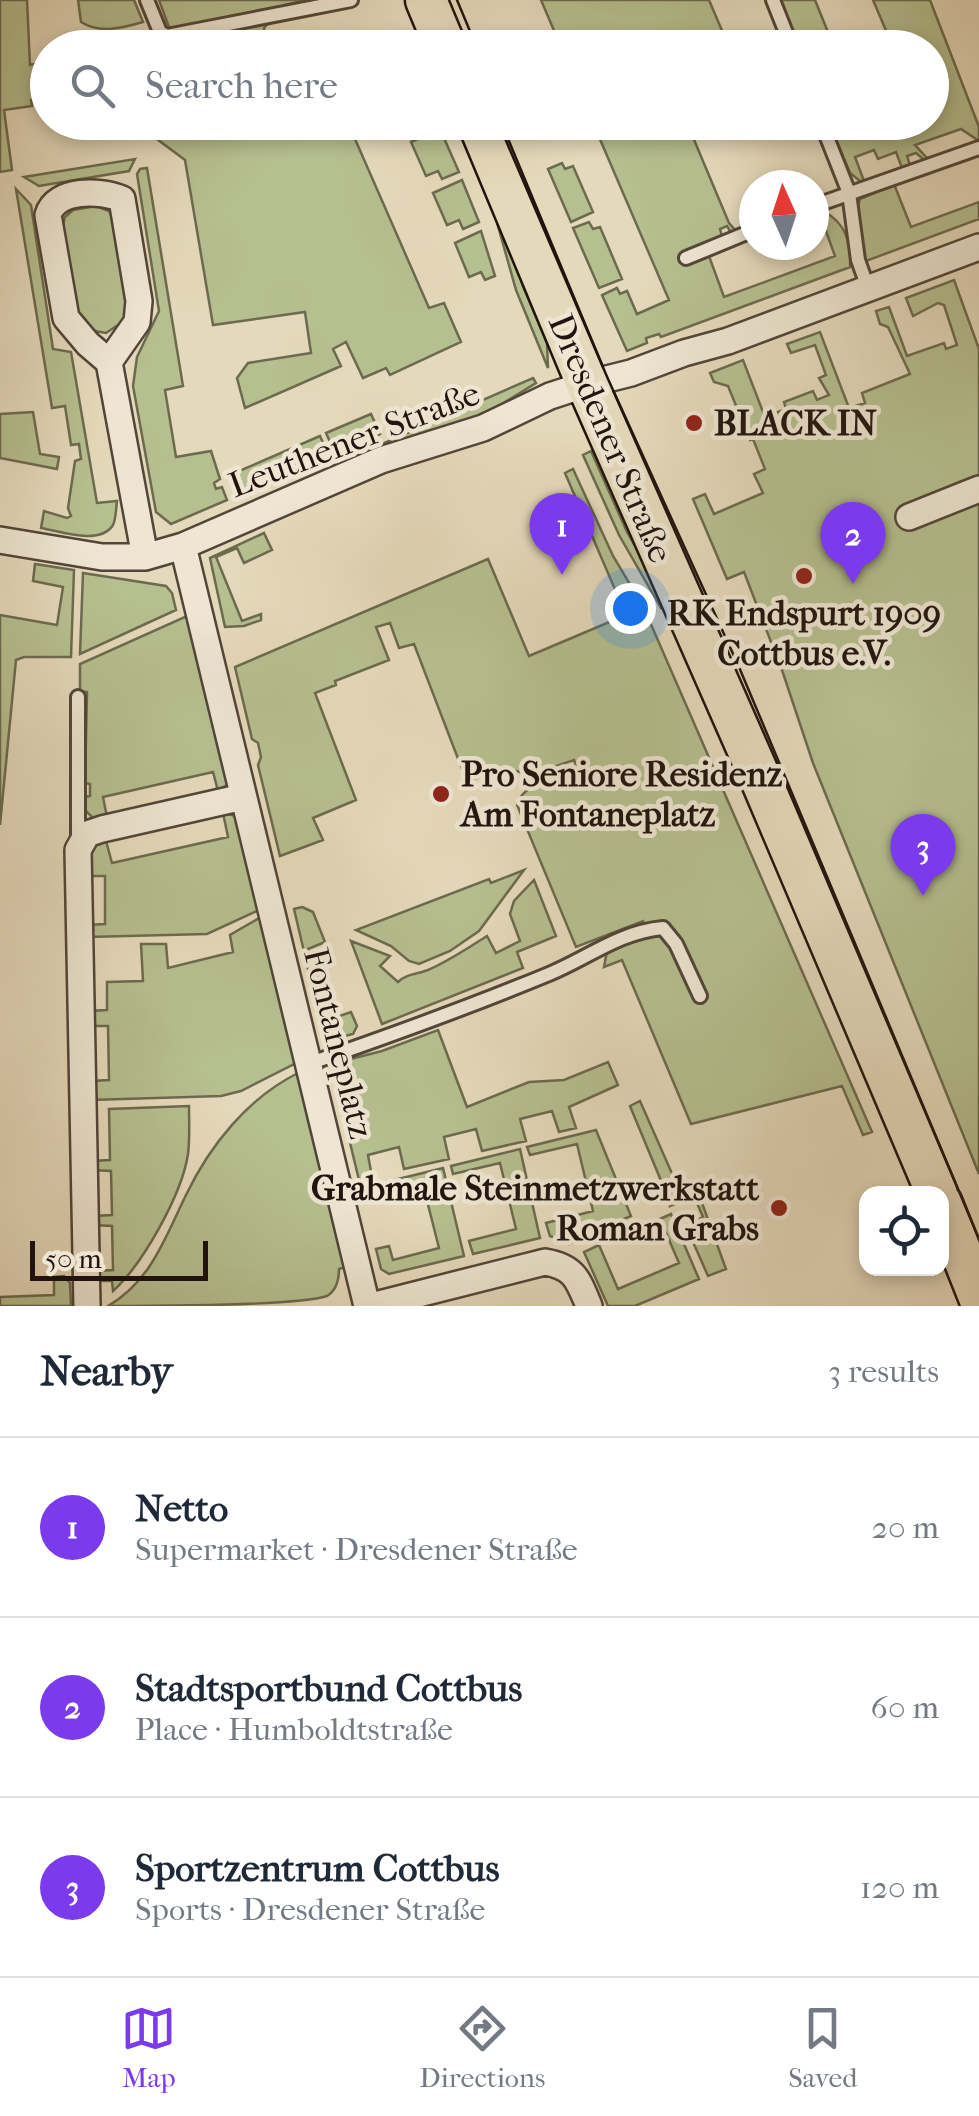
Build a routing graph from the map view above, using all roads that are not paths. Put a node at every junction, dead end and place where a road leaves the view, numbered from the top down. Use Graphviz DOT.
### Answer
graph roads {
  1 [pos="146,0"];
  2 [pos="351,0"];
  3 [pos="426,0"];
  4 [pos="772,0"];
  5 [pos="159,30"];
  6 [pos="198,30"];
  7 [pos="438,30"];
  8 [pos="784,30"];
  9 [pos="485,140"];
  10 [pos="828,140"];
  11 [pos="979,148"];
  12 [pos="850,193"];
  13 [pos="829,201"];
  14 [pos="739,236"];
  15 [pos="979,247"];
  16 [pos="686,258"];
  17 [pos="868,288"];
  18 [pos="109,362"];
  19 [pos="587,384"];
  20 [pos="979,488"];
  21 [pos="909,517"];
  22 [pos="0,540"];
  23 [pos="183,546"];
  24 [pos="144,557"];
  25 [pos="78,697"];
  26 [pos="243,797"];
  27 [pos="78,850"];
  28 [pos="700,996"];
  29 [pos="308,1064"];
  30 [pos="934,1186"];
  31 [pos="949,1222"];
  32 [pos="979,1297"];
  33 [pos="87,1306"];
  34 [pos="369,1306"];
  35 [pos="589,1306"];
  1 -- 5 [label="lane"];
  2 -- 6 [label="lane"];
  3 -- 7 [label="main road"];
  4 -- 8 [label="lane"];
  9 -- 19 [label="main road, Dresdener Straße"];
  10 -- 12 [label="lane"];
  11 -- 12 [label="lane"];
  12 -- 13 [label="lane"];
  12 -- 17 [label="lane"];
  14 -- 16 [label="lane"];
  15 -- 17 [label="street, Leuthener Straße"];
  17 -- 19 [label="street, Leuthener Straße"];
  18 -- 18 [label="street"];
  18 -- 24 [label="street"];
  19 -- 23 [label="street, Leuthener Straße"];
  19 -- 30 [label="main road, Dresdener Straße"];
  20 -- 21 [label="street"];
  22 -- 24 [label="street, Leuthener Straße"];
  23 -- 24 [label="street, Leuthener Straße"];
  23 -- 26 [label="street, Fontaneplatz"];
  25 -- 27 [label="lane"];
  26 -- 27 [label="street"];
  26 -- 29 [label="street, Fontaneplatz"];
  27 -- 33 [label="street"];
  28 -- 29 [label="lane"];
  29 -- 34 [label="street, Fontaneplatz"];
  31 -- 32 [label="main road"];
  34 -- 35 [label="street"];
}
